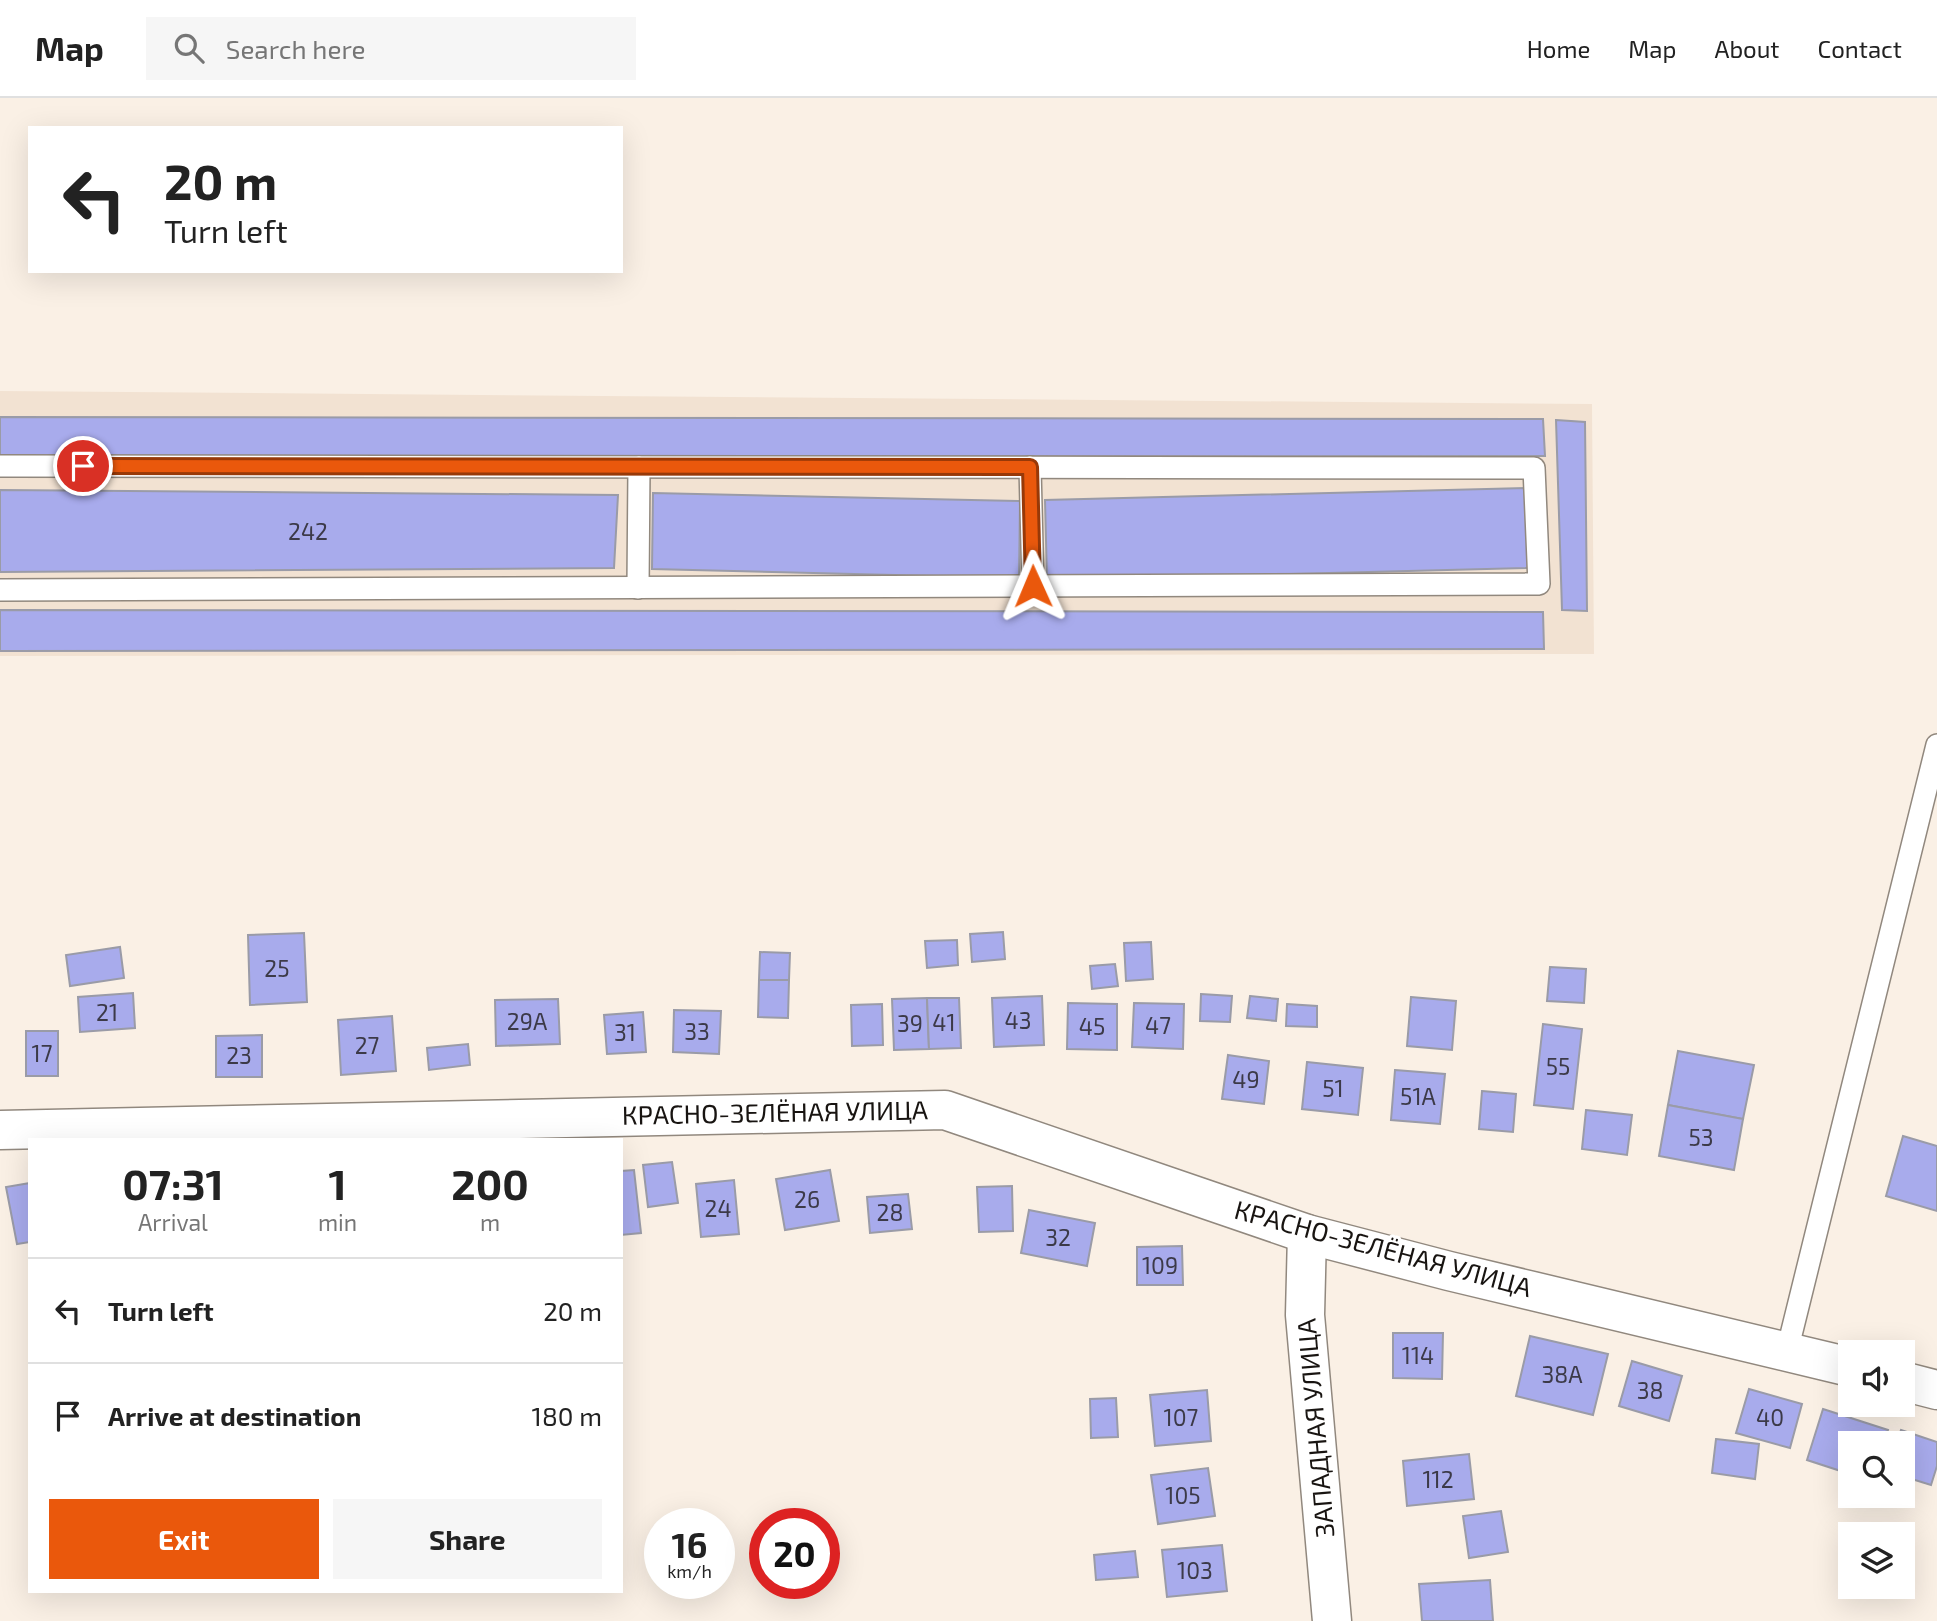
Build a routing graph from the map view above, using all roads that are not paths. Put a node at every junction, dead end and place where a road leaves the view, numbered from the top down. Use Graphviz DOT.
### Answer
graph roads {
  1 [pos="0,466"];
  2 [pos="639,467"];
  3 [pos="1030,467"];
  4 [pos="1033,586"];
  5 [pos="638,588"];
  6 [pos="0,590"];
  7 [pos="1937,745"];
  8 [pos="0,1130"];
  9 [pos="1307,1234"];
  10 [pos="1787,1351"];
  11 [pos="1838,1364"];
  12 [pos="1915,1384"];
  13 [pos="1937,1390"];
  14 [pos="1332,1621"];
  1 -- 2 [label="lane"];
  2 -- 3 [label="lane"];
  2 -- 5 [label="lane"];
  3 -- 4 [label="lane"];
  3 -- 4 [label="lane"];
  4 -- 5 [label="lane"];
  5 -- 6 [label="lane"];
  7 -- 10 [label="lane"];
  8 -- 9 [label="street, КРАСНО-ЗЕЛЁНАЯ УЛИЦА"];
  9 -- 10 [label="street, КРАСНО-ЗЕЛЁНАЯ УЛИЦА"];
  9 -- 14 [label="street, ЗАПАДНАЯ УЛИЦА"];
  10 -- 11 [label="street, КРАСНО-ЗЕЛЁНАЯ УЛИЦА"];
  12 -- 13 [label="street"];
}
